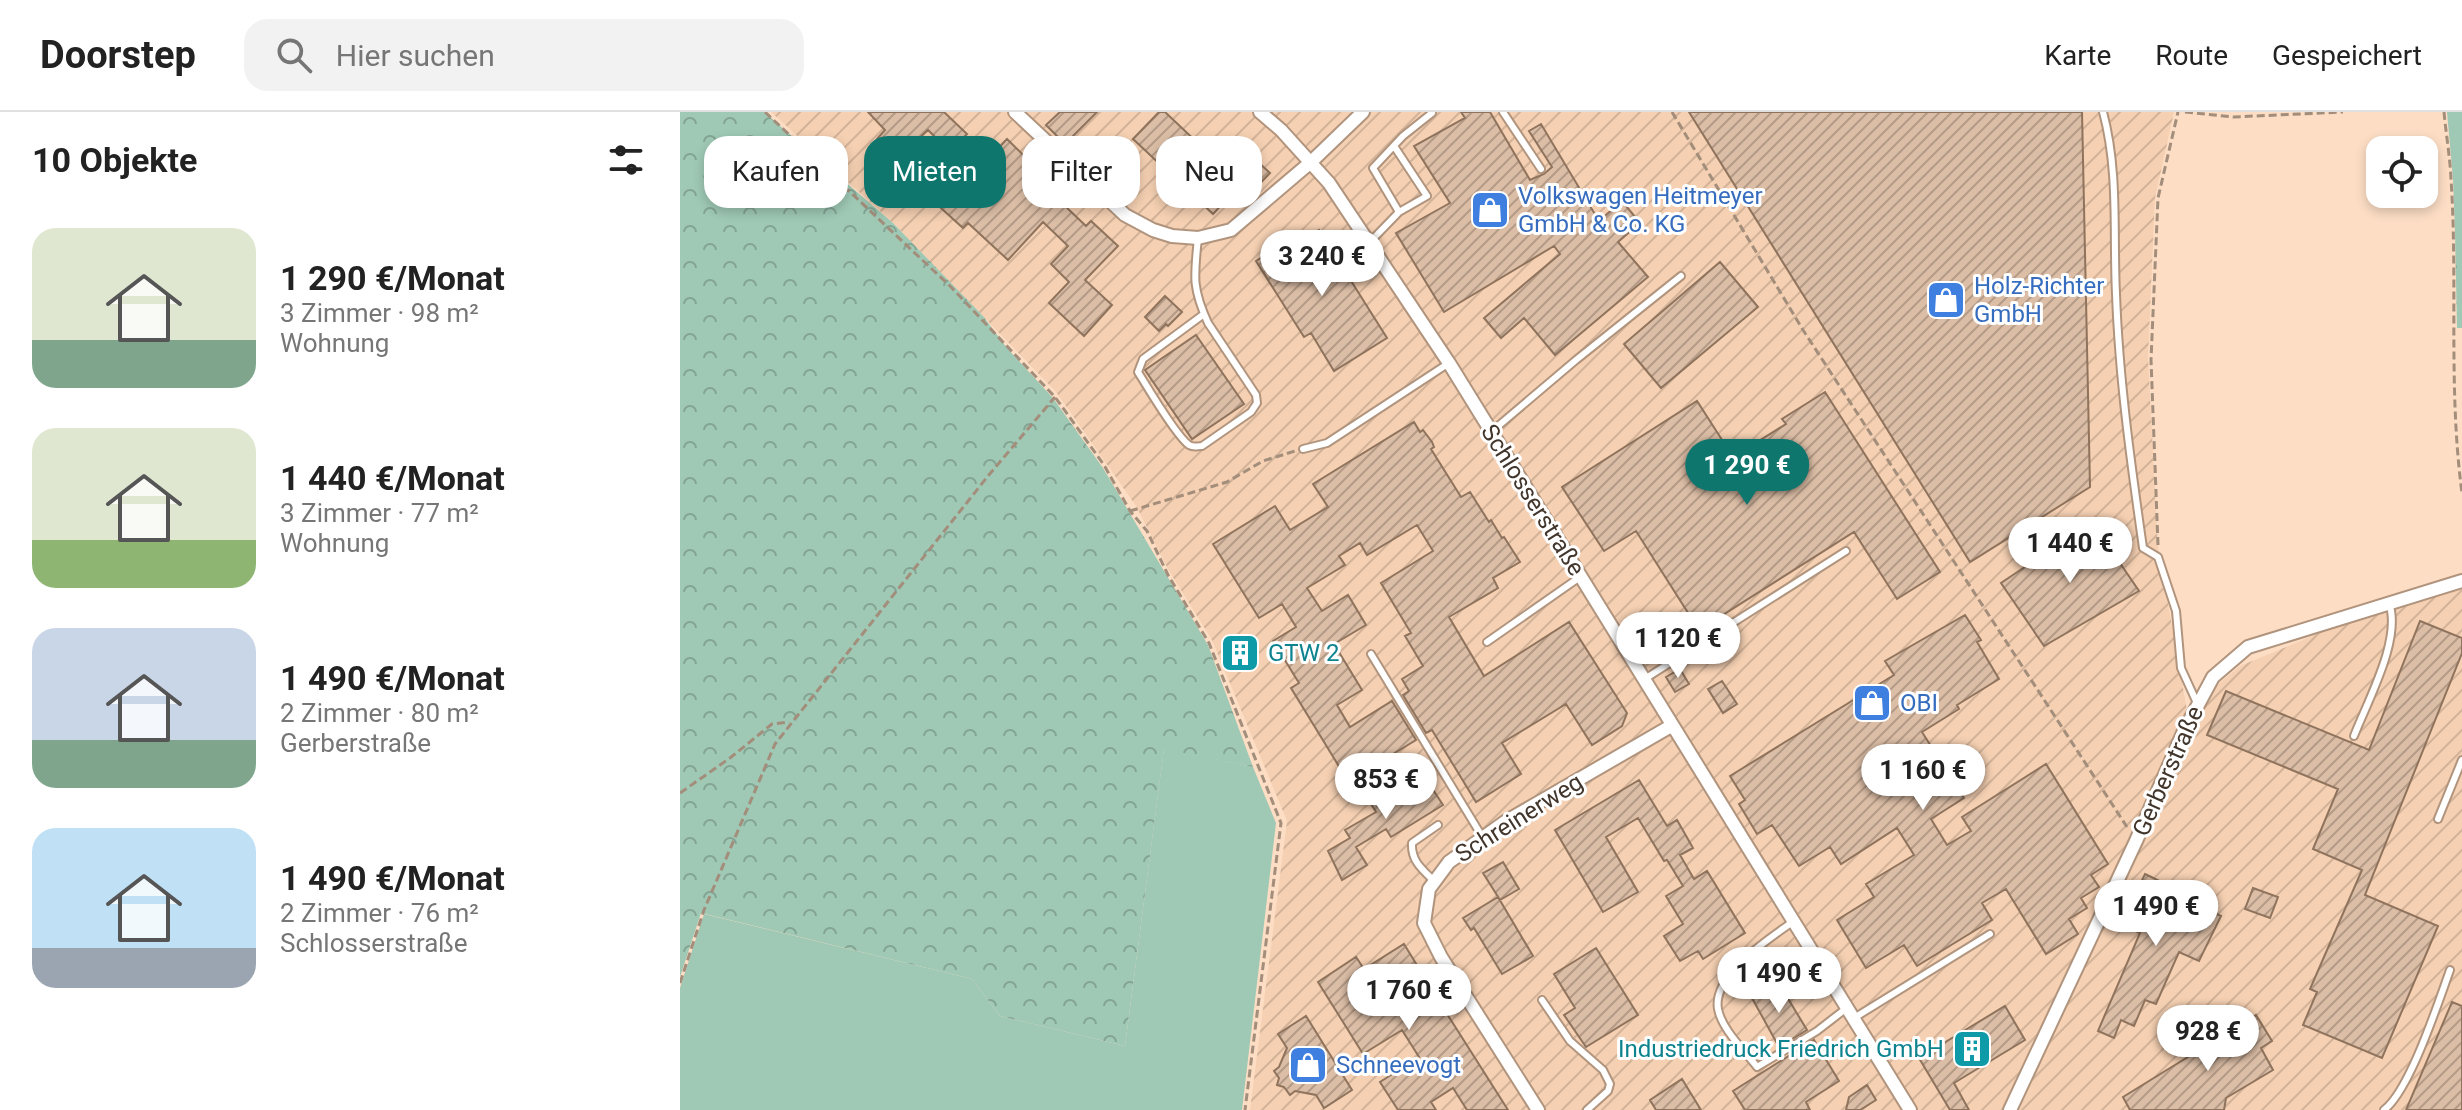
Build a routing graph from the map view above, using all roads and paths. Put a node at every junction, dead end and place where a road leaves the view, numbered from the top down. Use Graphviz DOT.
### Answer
graph roads {
  1 [pos="765,112"];
  2 [pos="1015,112"];
  3 [pos="1260,112"];
  4 [pos="1363,112"];
  5 [pos="1433,112"];
  6 [pos="1503,112"];
  7 [pos="1672,112"];
  8 [pos="2103,112"];
  9 [pos="2178,112"];
  10 [pos="2185,112"];
  11 [pos="2343,112"];
  12 [pos="2444,112"];
  13 [pos="1394,146"];
  14 [pos="1311,162"];
  15 [pos="1541,169"];
  16 [pos="1399,212"];
  17 [pos="1198,238"];
  18 [pos="1369,244"];
  19 [pos="1681,276"];
  20 [pos="1204,314"];
  21 [pos="2462,334"];
  22 [pos="2453,335"];
  23 [pos="1449,363"];
  24 [pos="1055,397"];
  25 [pos="1491,432"];
  26 [pos="1303,449"];
  27 [pos="2462,493"];
  28 [pos="1130,511"];
  29 [pos="1846,551"];
  30 [pos="2158,557"];
  31 [pos="1580,577"];
  32 [pos="2462,581"];
  33 [pos="2389,603"];
  34 [pos="1487,642"];
  35 [pos="1371,654"];
  36 [pos="1643,680"];
  37 [pos="2197,703"];
  38 [pos="792,722"];
  39 [pos="1671,726"];
  40 [pos="2354,736"];
  41 [pos="2462,760"];
  42 [pos="680,793"];
  43 [pos="2438,819"];
  44 [pos="1438,825"];
  45 [pos="1483,838"];
  46 [pos="2136,841"];
  47 [pos="1434,881"];
  48 [pos="1794,921"];
  49 [pos="1990,934"];
  50 [pos="2450,970"];
  51 [pos="680,983"];
  52 [pos="1542,1000"];
  53 [pos="1851,1013"];
  54 [pos="1245,1110"];
  55 [pos="1538,1110"];
  56 [pos="1587,1110"];
  57 [pos="1910,1110"];
  58 [pos="2010,1110"];
  59 [pos="2384,1110"];
  1 -- 24 [label="path"];
  2 -- 17 [label="street"];
  3 -- 14 [label="street, Schlosserstraße"];
  4 -- 14 [label="street"];
  5 -- 13 [label="lane"];
  6 -- 15 [label="lane"];
  7 -- 46 [label="path"];
  8 -- 30 [label="lane"];
  9 -- 30 [label="path"];
  10 -- 11 [label="path"];
  12 -- 22 [label="path"];
  13 -- 16 [label="lane"];
  13 -- 16 [label="lane"];
  14 -- 17 [label="street"];
  14 -- 18 [label="street, Schlosserstraße"];
  16 -- 18 [label="lane"];
  17 -- 20 [label="lane"];
  18 -- 23 [label="street, Schlosserstraße"];
  19 -- 25 [label="lane"];
  20 -- 20 [label="lane"];
  21 -- 22 [label="path"];
  22 -- 27 [label="path"];
  23 -- 25 [label="street, Schlosserstraße"];
  23 -- 26 [label="lane"];
  24 -- 28 [label="path"];
  24 -- 38 [label="path"];
  25 -- 31 [label="street, Schlosserstraße"];
  26 -- 28 [label="path"];
  28 -- 54 [label="path"];
  29 -- 36 [label="lane"];
  30 -- 37 [label="lane"];
  31 -- 34 [label="lane"];
  31 -- 36 [label="street, Schlosserstraße"];
  32 -- 33 [label="street, Gerberstraße"];
  33 -- 37 [label="street, Gerberstraße"];
  33 -- 40 [label="lane"];
  35 -- 45 [label="lane"];
  36 -- 39 [label="street, Schlosserstraße"];
  37 -- 46 [label="street, Gerberstraße"];
  38 -- 42 [label="path"];
  38 -- 51 [label="path"];
  39 -- 45 [label="street, Schreinerweg"];
  39 -- 48 [label="street, Schlosserstraße"];
  41 -- 43 [label="lane"];
  44 -- 47 [label="lane"];
  45 -- 47 [label="street, Schreinerweg"];
  46 -- 58 [label="street, Gerberstraße"];
  47 -- 55 [label="street, Schreinerweg"];
  48 -- 53 [label="street, Schlosserstraße"];
  48 -- 53 [label="lane"];
  49 -- 53 [label="lane"];
  50 -- 59 [label="lane"];
  52 -- 56 [label="lane"];
  53 -- 57 [label="street, Schlosserstraße"];
}
